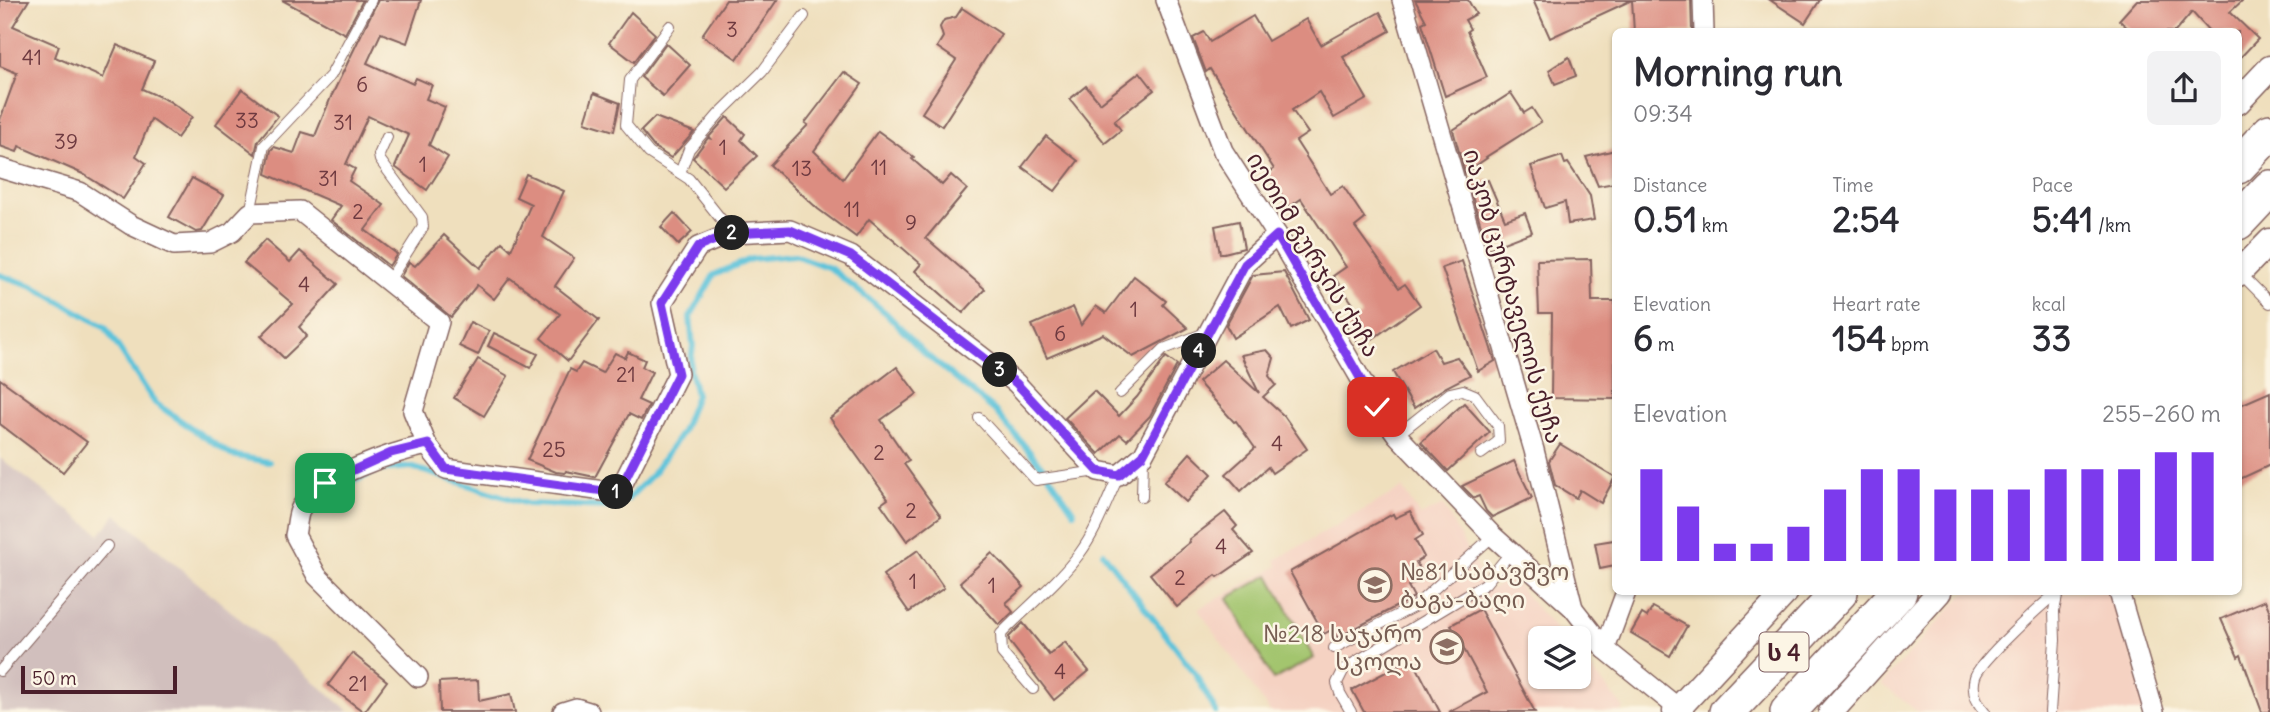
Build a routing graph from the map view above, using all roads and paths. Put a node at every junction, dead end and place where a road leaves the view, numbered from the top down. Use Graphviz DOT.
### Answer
graph roads {
  1 [pos="371,0"];
  2 [pos="1166,0"];
  3 [pos="1402,0"];
  4 [pos="1703,0"];
  5 [pos="804,16"];
  6 [pos="670,26"];
  7 [pos="1704,28"];
  8 [pos="2270,68"];
  9 [pos="2242,98"];
  10 [pos="2270,132"];
  11 [pos="387,137"];
  12 [pos="2242,162"];
  13 [pos="0,167"];
  14 [pos="680,173"];
  15 [pos="250,213"];
  16 [pos="732,233"];
  17 [pos="1277,235"];
  18 [pos="2270,241"];
  19 [pos="2242,270"];
  20 [pos="2242,276"];
  21 [pos="388,282"];
  22 [pos="2270,303"];
  23 [pos="1209,332"];
  24 [pos="1120,393"];
  25 [pos="979,418"];
  26 [pos="1398,435"];
  27 [pos="428,444"];
  28 [pos="1481,454"];
  29 [pos="1143,455"];
  30 [pos="1098,471"];
  31 [pos="1119,475"];
  32 [pos="1142,497"];
  33 [pos="1493,536"];
  34 [pos="107,546"];
  35 [pos="1511,552"];
  36 [pos="1625,595"];
  37 [pos="1783,595"];
  38 [pos="1837,595"];
  39 [pos="1896,595"];
  40 [pos="1936,595"];
  41 [pos="2054,595"];
  42 [pos="2057,595"];
  43 [pos="2120,595"];
  44 [pos="1573,608"];
  45 [pos="1334,648"];
  46 [pos="1605,649"];
  47 [pos="0,671"];
  48 [pos="418,677"];
  49 [pos="1033,689"];
  50 [pos="1676,710"];
  51 [pos="563,712"];
  52 [pos="589,712"];
  53 [pos="1351,712"];
  54 [pos="1727,712"];
  55 [pos="1788,712"];
  56 [pos="1831,712"];
  57 [pos="1985,712"];
  58 [pos="2050,712"];
  59 [pos="2154,712"];
  1 -- 15 [label="lane"];
  2 -- 17 [label="street, იეთიმ გურჯის ქუჩა"];
  3 -- 44 [label="street, იაკობ ცურტაველის ქუჩა"];
  4 -- 7 [label="street"];
  5 -- 14 [label="lane"];
  6 -- 14 [label="lane"];
  8 -- 9 [label="street"];
  10 -- 12 [label="highway"];
  11 -- 21 [label="lane"];
  13 -- 15 [label="street"];
  14 -- 16 [label="lane"];
  15 -- 21 [label="street"];
  16 -- 27 [label="street"];
  16 -- 30 [label="street"];
  17 -- 23 [label="street"];
  17 -- 26 [label="street, იეთიმ გურჯის ქუჩა"];
  18 -- 19 [label="street"];
  20 -- 22 [label="lane"];
  21 -- 27 [label="street"];
  23 -- 24 [label="lane"];
  23 -- 29 [label="street"];
  25 -- 30 [label="lane"];
  26 -- 28 [label="lane"];
  26 -- 33 [label="street, იეთიმ გურჯის ქუჩა"];
  27 -- 48 [label="street"];
  29 -- 31 [label="street"];
  29 -- 32 [label="lane"];
  30 -- 31 [label="street"];
  31 -- 49 [label="lane"];
  33 -- 35 [label="street, იეთიმ გურჯის ქუჩა"];
  33 -- 45 [label="lane"];
  34 -- 47 [label="lane"];
  35 -- 44 [label="street, იეთიმ გურჯის ქუჩა"];
  35 -- 53 [label="lane"];
  36 -- 46 [label="street"];
  37 -- 50 [label="street"];
  38 -- 54 [label="highway, ს 4"];
  39 -- 55 [label="highway, ს 4"];
  40 -- 56 [label="street"];
  41 -- 57 [label="lane"];
  42 -- 58 [label="lane"];
  43 -- 59 [label="street"];
  44 -- 46 [label="street, იეთიმ გურჯის ქუჩა"];
  46 -- 50 [label="street, იეთიმ გურჯის ქუჩა"];
  51 -- 52 [label="street"];
}
